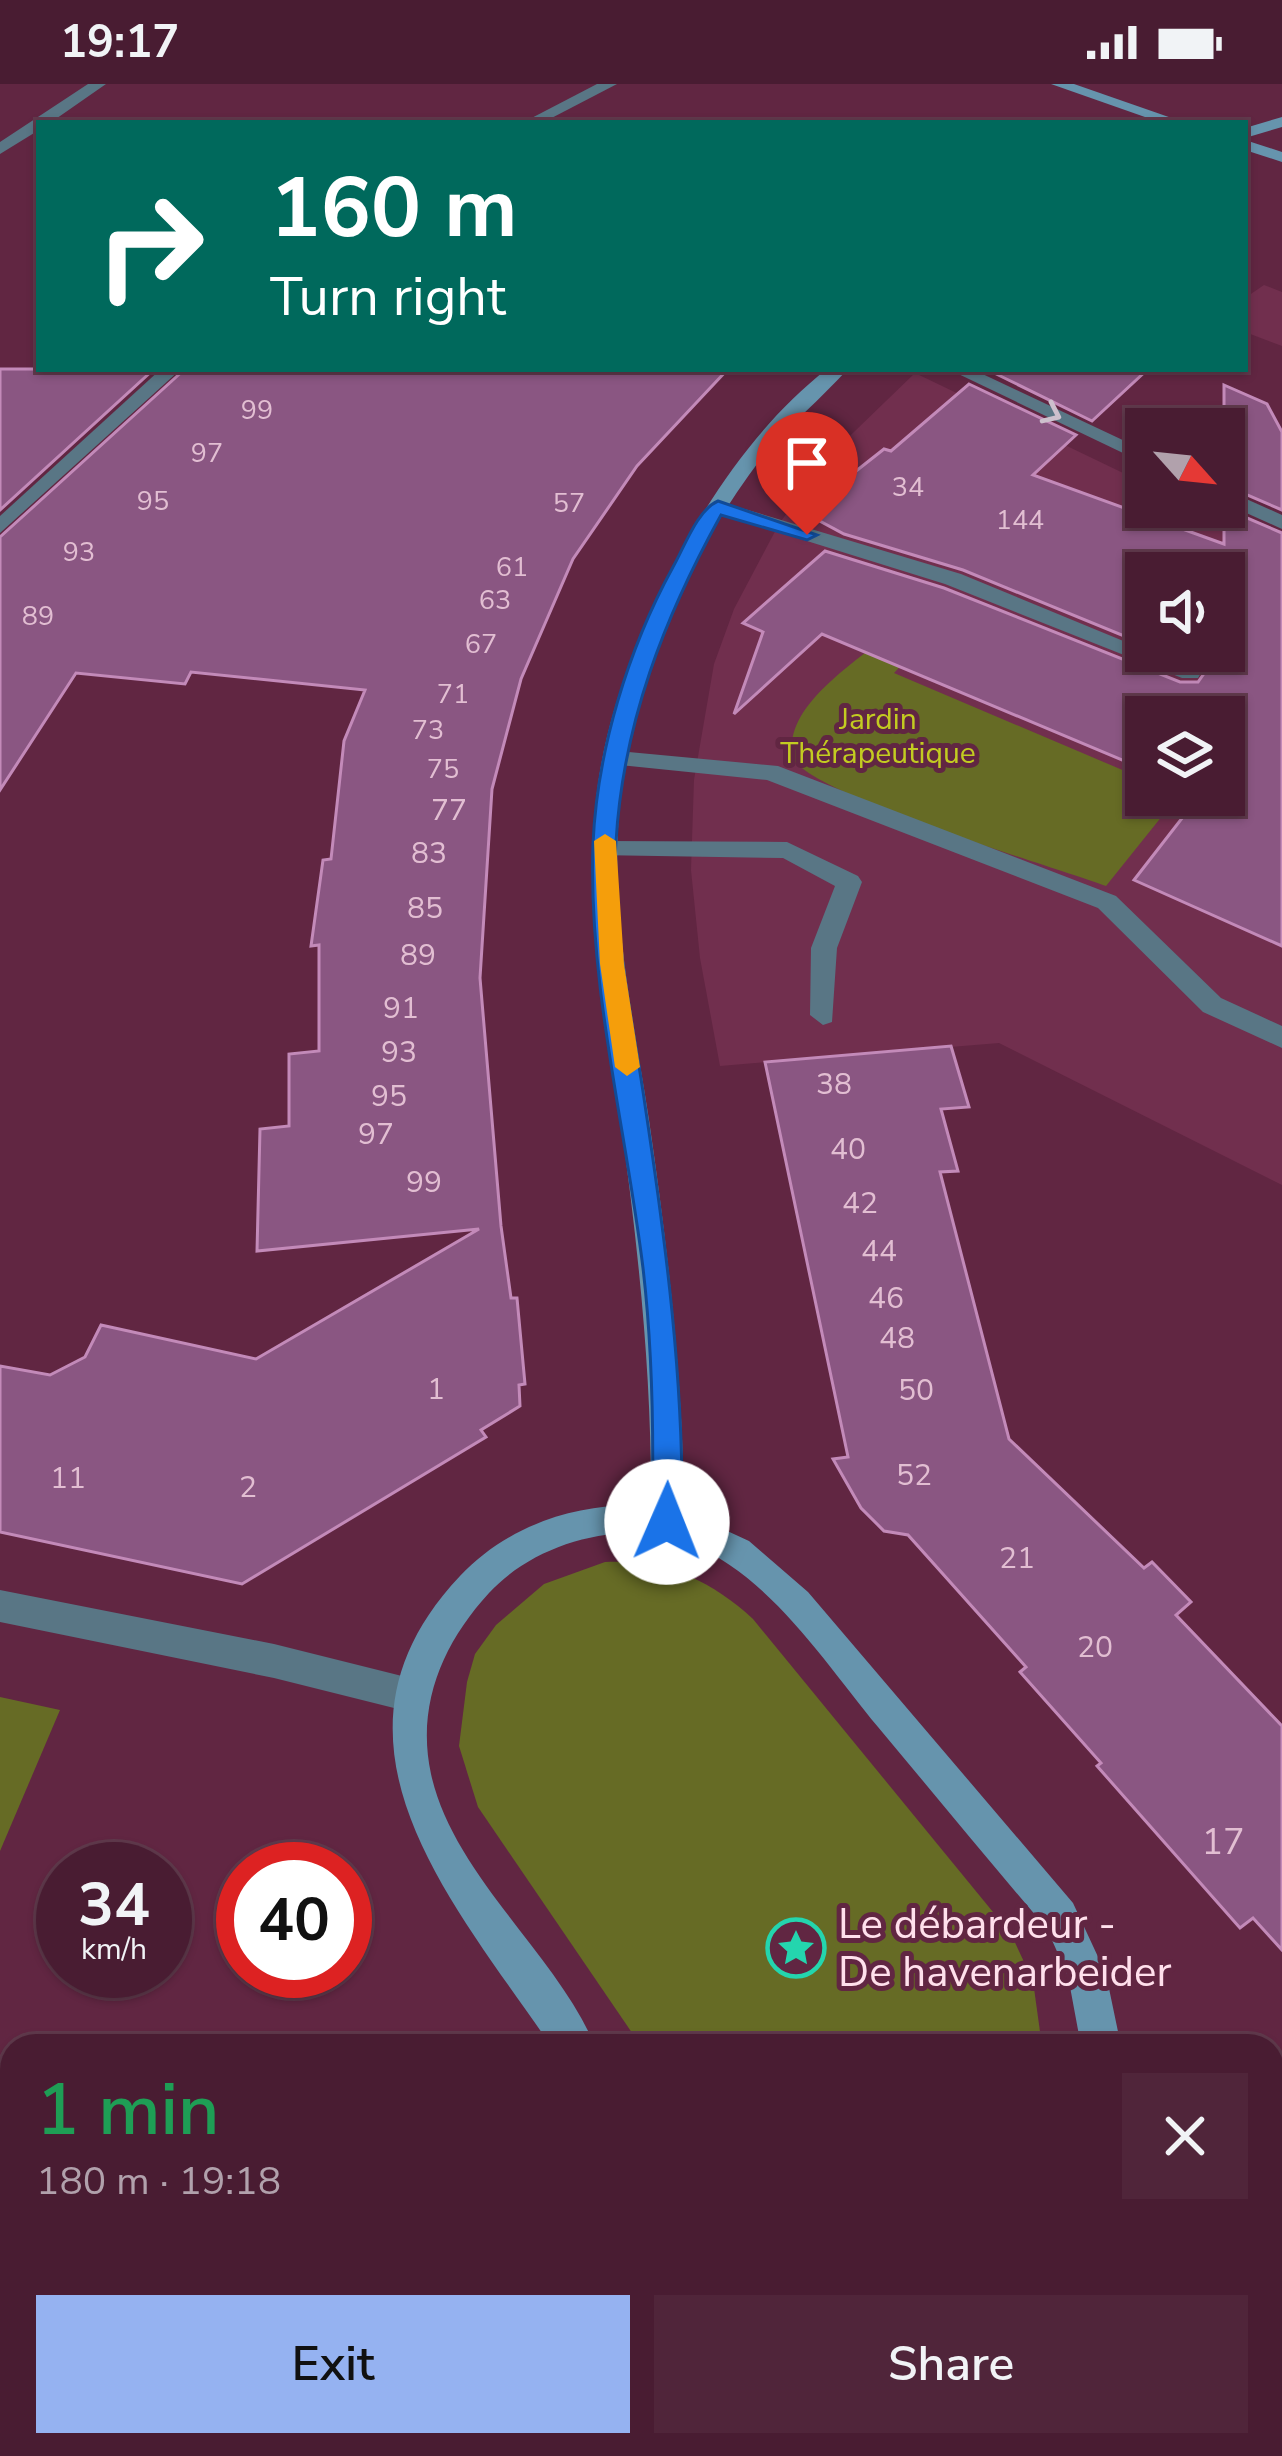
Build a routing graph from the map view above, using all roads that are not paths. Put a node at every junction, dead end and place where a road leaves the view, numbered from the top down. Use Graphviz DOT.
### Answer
graph roads {
  1 [pos="98,84"];
  2 [pos="609,84"];
  3 [pos="1060,84"];
  4 [pos="44,120"];
  5 [pos="536,120"];
  6 [pos="1169,120"];
  7 [pos="1282,122"];
  8 [pos="36,125"];
  9 [pos="1248,132"];
  10 [pos="1248,146"];
  11 [pos="0,149"];
  12 [pos="1282,157"];
  13 [pos="169,372"];
  14 [pos="836,372"];
  15 [pos="963,372"];
  16 [pos="1125,448"];
  17 [pos="1245,505"];
  18 [pos="718,507"];
  19 [pos="1282,523"];
  20 [pos="0,527"];
  21 [pos="1190,673"];
  22 [pos="618,759"];
  23 [pos="605,849"];
  24 [pos="823,1015"];
  25 [pos="1282,1038"];
  26 [pos="667,1522"];
  27 [pos="0,1606"];
  28 [pos="410,1695"];
  29 [pos="566,2034"];
  30 [pos="1107,2034"];
  1 -- 4 [label="street"];
  2 -- 5 [label="street"];
  3 -- 6 [label="street"];
  7 -- 9 [label="street"];
  8 -- 11 [label="street"];
  10 -- 12 [label="street"];
  13 -- 20 [label="street"];
  14 -- 18 [label="street"];
  15 -- 16 [label="street, one-way"];
  17 -- 19 [label="street"];
  18 -- 21 [label="street"];
  18 -- 22 [label="street"];
  22 -- 23 [label="street"];
  22 -- 25 [label="street"];
  23 -- 24 [label="street"];
  23 -- 26 [label="street"];
  26 -- 28 [label="street"];
  26 -- 30 [label="street"];
  27 -- 28 [label="street"];
  28 -- 29 [label="street"];
}
